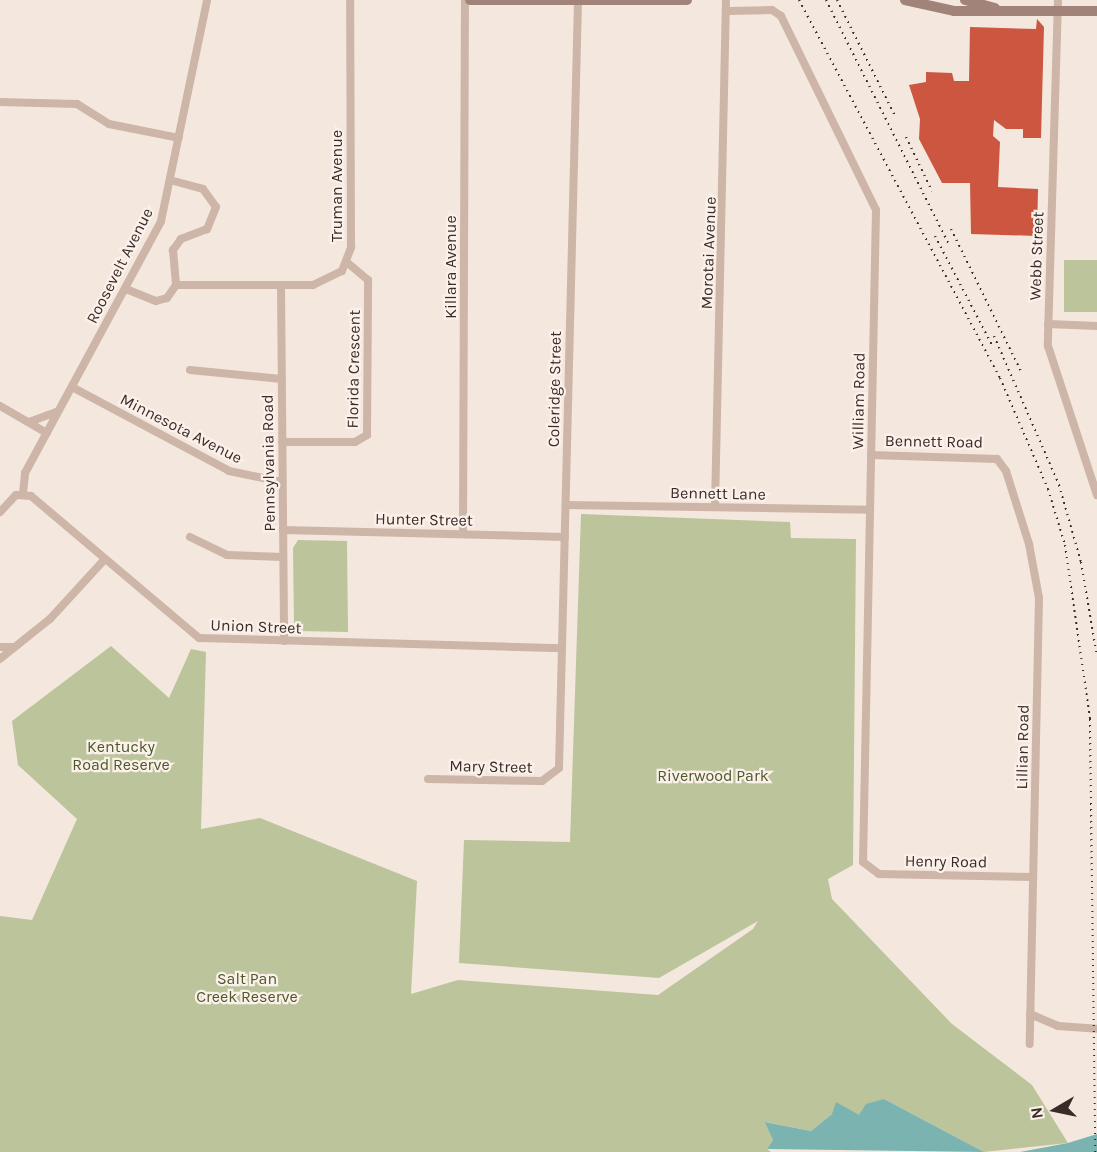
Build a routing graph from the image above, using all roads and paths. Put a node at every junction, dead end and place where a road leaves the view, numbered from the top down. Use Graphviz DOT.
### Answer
graph roads {
  1 [pos="207,0"];
  2 [pos="350,0"];
  3 [pos="465,0"];
  4 [pos="470,0"];
  5 [pos="687,0"];
  6 [pos="726,0"];
  7 [pos="905,0"];
  8 [pos="965,0"];
  9 [pos="578,1"];
  10 [pos="1058,5"];
  11 [pos="998,9"];
  12 [pos="729,11"];
  13 [pos="1097,11"];
  14 [pos="0,102"];
  15 [pos="179,138"];
  16 [pos="170,180"];
  17 [pos="348,263"];
  18 [pos="176,285"];
  19 [pos="281,285"];
  20 [pos="126,288"];
  21 [pos="1048,324"];
  22 [pos="1097,326"];
  23 [pos="190,370"];
  24 [pos="282,379"];
  25 [pos="72,387"];
  26 [pos="0,406"];
  27 [pos="60,408"];
  28 [pos="28,422"];
  29 [pos="47,433"];
  30 [pos="282,442"];
  31 [pos="871,455"];
  32 [pos="997,459"];
  33 [pos="1092,459"];
  34 [pos="282,482"];
  35 [pos="23,493"];
  36 [pos="1097,495"];
  37 [pos="566,505"];
  38 [pos="716,507"];
  39 [pos="870,510"];
  40 [pos="0,512"];
  41 [pos="284,530"];
  42 [pos="463,534"];
  43 [pos="190,537"];
  44 [pos="564,537"];
  45 [pos="283,557"];
  46 [pos="104,560"];
  47 [pos="284,641"];
  48 [pos="0,647"];
  49 [pos="14,647"];
  50 [pos="562,648"];
  51 [pos="0,659"];
  52 [pos="552,777"];
  53 [pos="428,779"];
  54 [pos="863,862"];
  55 [pos="1033,877"];
  56 [pos="1030,1014"];
  57 [pos="1097,1029"];
  58 [pos="1030,1044"];
  1 -- 15 [label="street, Roosevelt Avenue"];
  2 -- 17 [label="street, Truman Avenue"];
  3 -- 42 [label="street, Killara Avenue"];
  4 -- 9 [label="main road"];
  5 -- 9 [label="main road"];
  6 -- 12 [label="street, Morotai Avenue"];
  7 -- 11 [label="main road"];
  8 -- 11 [label="main road"];
  9 -- 37 [label="street, Coleridge Street"];
  10 -- 11 [label="main road"];
  10 -- 13 [label="main road"];
  10 -- 21 [label="street, Webb Street"];
  12 -- 31 [label="street, William Road"];
  12 -- 38 [label="street, Morotai Avenue"];
  14 -- 15 [label="street"];
  15 -- 16 [label="street, Roosevelt Avenue"];
  16 -- 18 [label="street"];
  16 -- 20 [label="street, Roosevelt Avenue"];
  17 -- 19 [label="street, Truman Avenue"];
  17 -- 30 [label="street, Florida Crescent"];
  18 -- 19 [label="street, Truman Avenue"];
  18 -- 20 [label="street"];
  19 -- 24 [label="street, Pennsylvania Road"];
  20 -- 25 [label="street, Roosevelt Avenue"];
  21 -- 22 [label="street"];
  21 -- 33 [label="street, Webb Street"];
  23 -- 24 [label="street"];
  24 -- 30 [label="street, Pennsylvania Road"];
  25 -- 27 [label="street, Roosevelt Avenue"];
  25 -- 34 [label="street, Minnesota Avenue"];
  26 -- 28 [label="street"];
  27 -- 28 [label="street"];
  27 -- 29 [label="street, Roosevelt Avenue"];
  28 -- 29 [label="street"];
  29 -- 35 [label="street, Roosevelt Avenue"];
  30 -- 34 [label="street, Pennsylvania Road"];
  31 -- 32 [label="street, Bennett Road"];
  31 -- 39 [label="street, William Road"];
  32 -- 55 [label="street, Lillian Road"];
  33 -- 36 [label="street, Webb Street"];
  34 -- 41 [label="street, Pennsylvania Road"];
  35 -- 40 [label="street"];
  35 -- 46 [label="street, Union Street"];
  37 -- 38 [label="street, Bennett Lane"];
  37 -- 44 [label="street, Coleridge Street"];
  38 -- 39 [label="street, Bennett Lane"];
  39 -- 54 [label="street, William Road"];
  41 -- 42 [label="street, Hunter Street"];
  41 -- 45 [label="street, Pennsylvania Road"];
  42 -- 44 [label="street, Hunter Street"];
  43 -- 45 [label="street"];
  44 -- 50 [label="street, Coleridge Street"];
  45 -- 47 [label="street, Pennsylvania Road"];
  46 -- 47 [label="street, Union Street"];
  46 -- 49 [label="street"];
  47 -- 50 [label="street, Union Street"];
  48 -- 49 [label="street"];
  49 -- 51 [label="street"];
  50 -- 52 [label="street, Coleridge Street"];
  52 -- 53 [label="street, Mary Street"];
  54 -- 55 [label="street, Henry Road"];
  55 -- 56 [label="street, Lillian Road"];
  56 -- 57 [label="street"];
  56 -- 58 [label="street, Lillian Road"];
}
